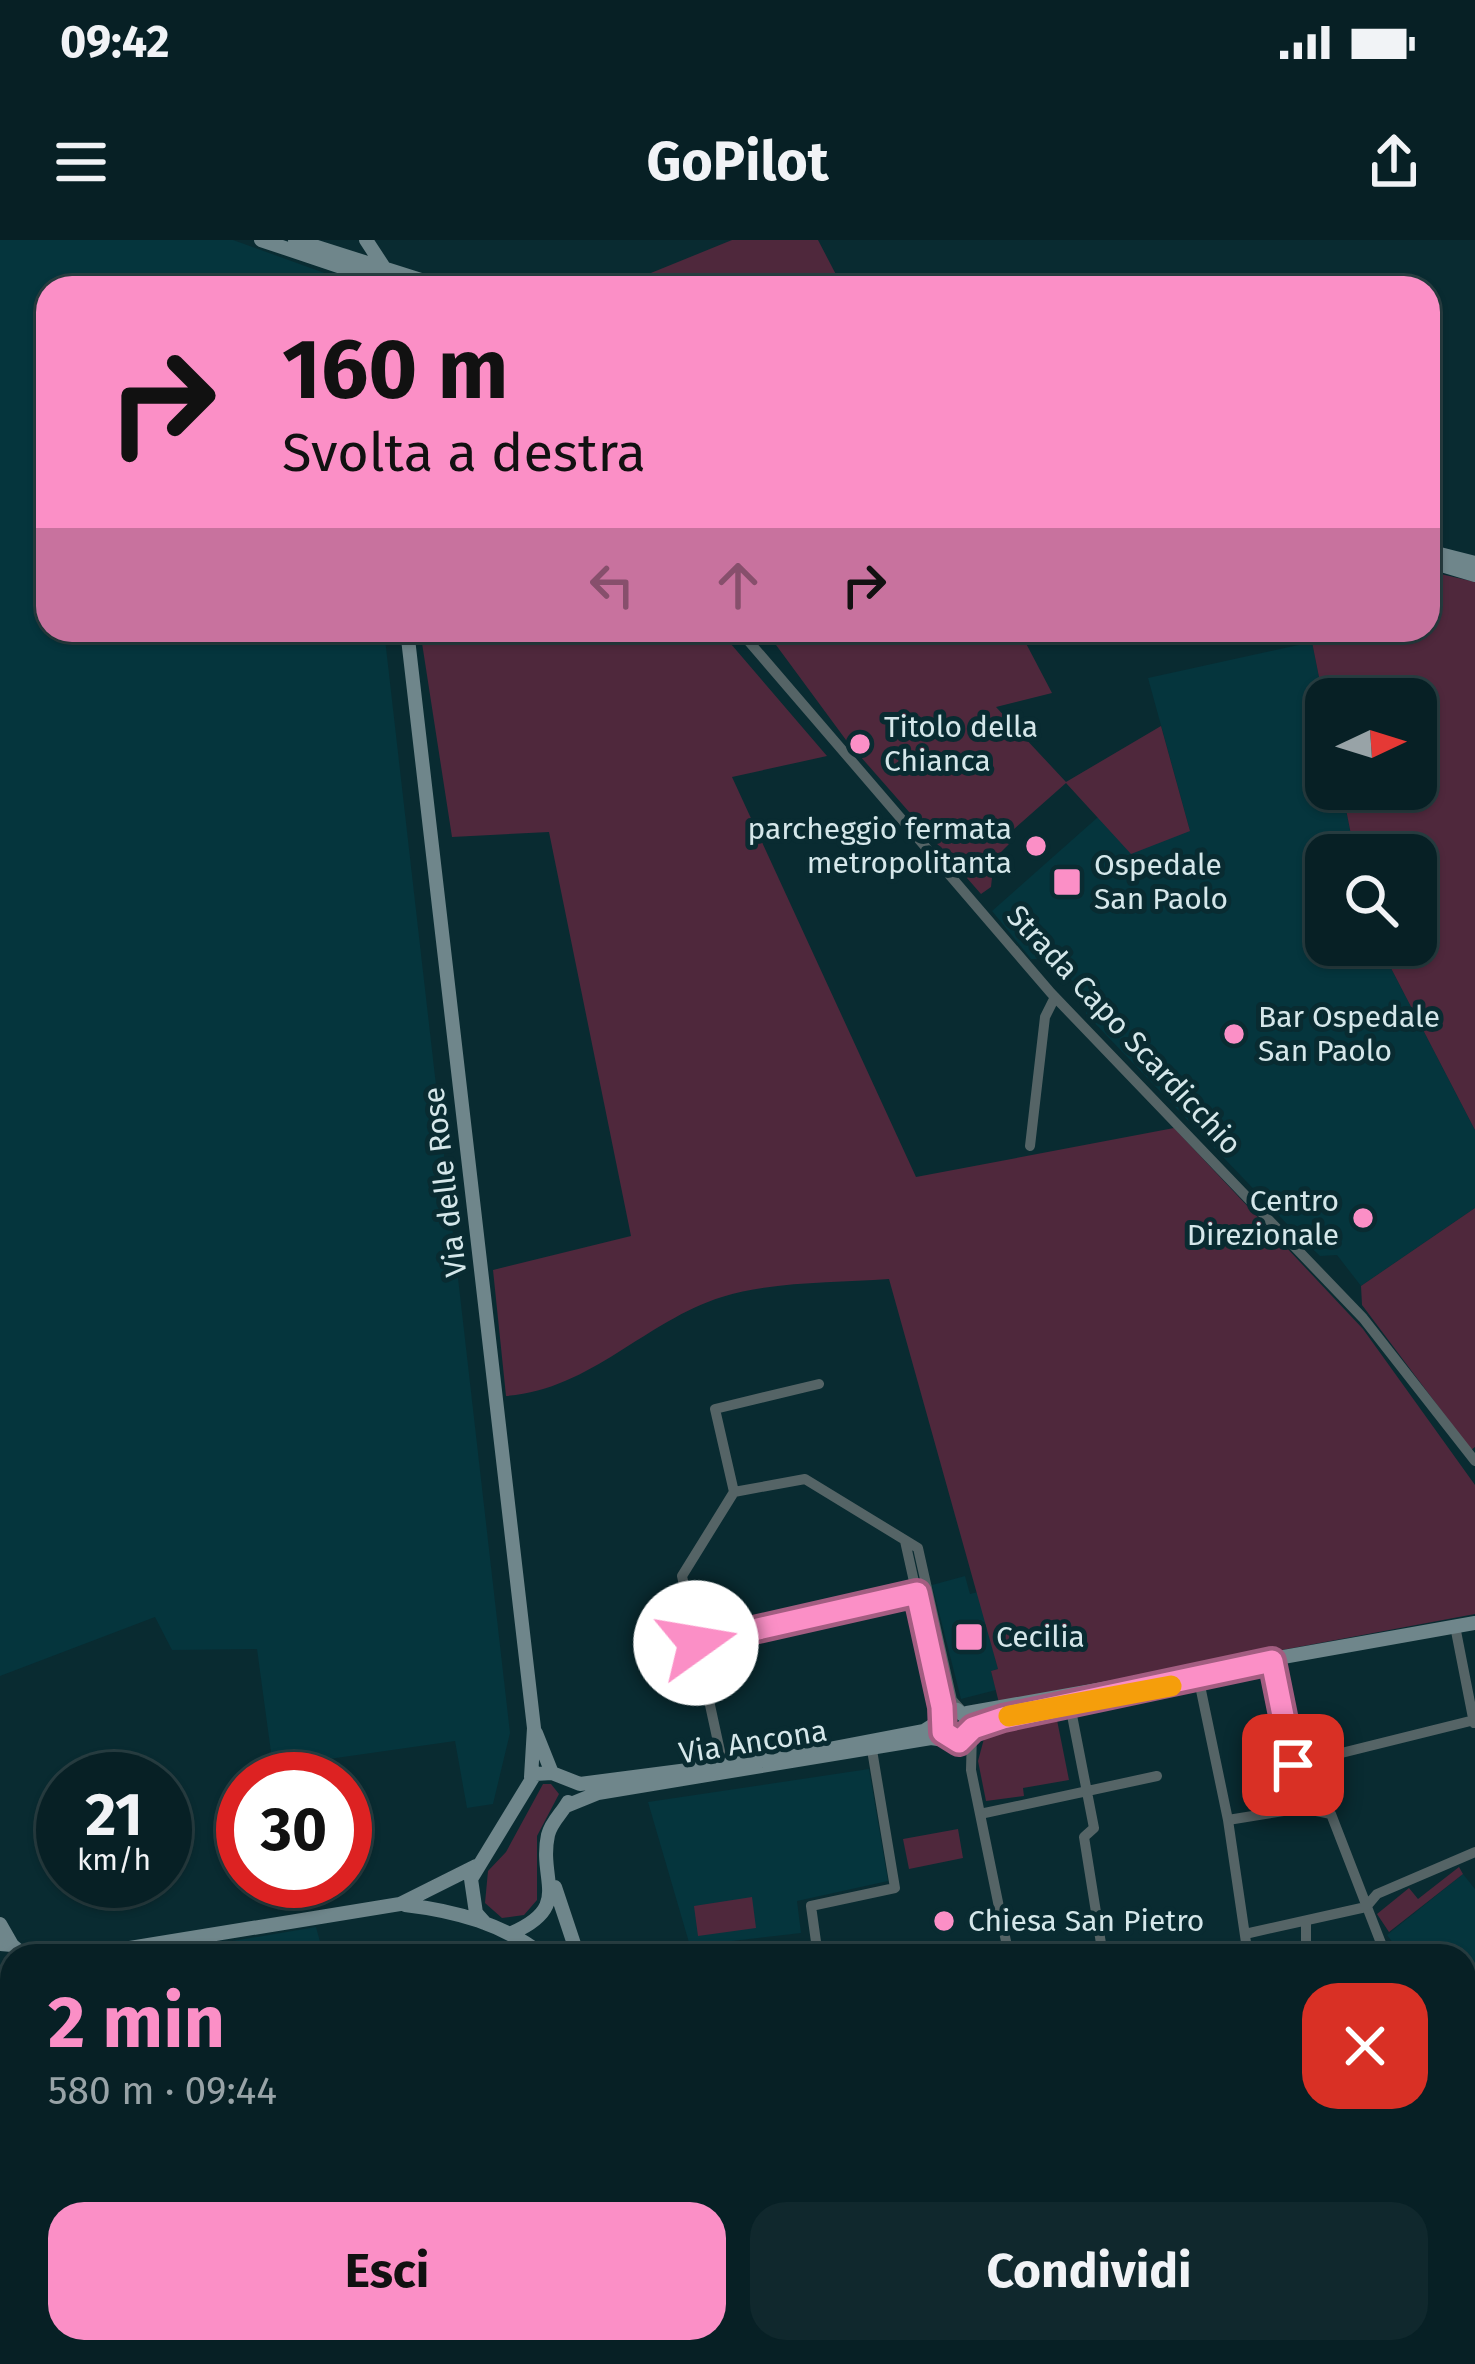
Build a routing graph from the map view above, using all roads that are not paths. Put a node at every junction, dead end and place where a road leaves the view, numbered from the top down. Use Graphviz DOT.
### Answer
graph roads {
  1 [pos="261,240"];
  2 [pos="295,240"];
  3 [pos="347,240"];
  4 [pos="366,240"];
  5 [pos="327,251"];
  6 [pos="342,269"];
  7 [pos="389,272"];
  8 [pos="348,276"];
  9 [pos="364,276"];
  10 [pos="403,276"];
  11 [pos="1440,554"];
  12 [pos="1475,563"];
  13 [pos="1440,564"];
  14 [pos="1475,574"];
  15 [pos="408,642"];
  16 [pos="750,642"];
  17 [pos="1055,997"];
  18 [pos="1030,1146"];
  19 [pos="818,1384"];
  20 [pos="1475,1461"];
  21 [pos="734,1492"];
  22 [pos="905,1541"];
  23 [pos="917,1593"];
  24 [pos="1475,1623"];
  25 [pos="1454,1626"];
  26 [pos="696,1643"];
  27 [pos="1272,1661"];
  28 [pos="1198,1676"];
  29 [pos="1070,1705"];
  30 [pos="944,1718"];
  31 [pos="969,1721"];
  32 [pos="1474,1723"];
  33 [pos="534,1728"];
  34 [pos="952,1741"];
  35 [pos="872,1750"];
  36 [pos="970,1761"];
  37 [pos="1293,1765"];
  38 [pos="723,1766"];
  39 [pos="557,1776"];
  40 [pos="1157,1776"];
  41 [pos="531,1777"];
  42 [pos="1087,1792"];
  43 [pos="566,1806"];
  44 [pos="1302,1808"];
  45 [pos="980,1814"];
  46 [pos="1228,1820"];
  47 [pos="1475,1852"];
  48 [pos="478,1864"];
  49 [pos="552,1875"];
  50 [pos="400,1904"];
  51 [pos="1366,1907"];
  52 [pos="1306,1921"];
  53 [pos="485,1923"];
  54 [pos="512,1933"];
  55 [pos="1245,1934"];
  56 [pos="158,1944"];
  57 [pos="527,1944"];
  58 [pos="574,1944"];
  59 [pos="816,1944"];
  60 [pos="1007,1944"];
  61 [pos="1101,1944"];
  62 [pos="1247,1944"];
  63 [pos="1306,1944"];
  64 [pos="1381,1944"];
  1 -- 6 [label="street"];
  2 -- 5 [label="street"];
  3 -- 5 [label="street"];
  4 -- 7 [label="street"];
  5 -- 7 [label="street"];
  6 -- 8 [label="street"];
  6 -- 9 [label="street"];
  7 -- 10 [label="street"];
  11 -- 12 [label="street"];
  13 -- 14 [label="street"];
  15 -- 33 [label="street, Via delle Rose"];
  16 -- 17 [label="street, Strada Capo Scardicchio"];
  17 -- 18 [label="street"];
  17 -- 20 [label="street, Strada Capo Scardicchio"];
  19 -- 21 [label="street"];
  21 -- 22 [label="street"];
  21 -- 26 [label="street"];
  22 -- 23 [label="street"];
  22 -- 31 [label="street"];
  23 -- 26 [label="street"];
  23 -- 30 [label="street"];
  24 -- 25 [label="street"];
  25 -- 27 [label="street"];
  25 -- 32 [label="street"];
  26 -- 38 [label="street"];
  27 -- 28 [label="street"];
  27 -- 37 [label="street"];
  28 -- 29 [label="street"];
  28 -- 31 [label="street"];
  28 -- 46 [label="street"];
  29 -- 31 [label="street"];
  29 -- 42 [label="street"];
  30 -- 31 [label="street, Via Ancona"];
  30 -- 34 [label="street"];
  30 -- 38 [label="street, Via Ancona"];
  31 -- 34 [label="street"];
  31 -- 36 [label="street"];
  32 -- 37 [label="street"];
  33 -- 39 [label="street, Via delle Rose"];
  33 -- 41 [label="street, Via delle Rose"];
  34 -- 35 [label="street, Via Ancona"];
  34 -- 36 [label="street"];
  35 -- 43 [label="street, Via Ancona"];
  35 -- 59 [label="street"];
  36 -- 45 [label="street"];
  37 -- 44 [label="street"];
  38 -- 39 [label="street, Via Ancona"];
  39 -- 41 [label="street, Via Ancona"];
  39 -- 43 [label="street, Via delle Rose"];
  40 -- 42 [label="street"];
  41 -- 48 [label="street"];
  42 -- 45 [label="street"];
  42 -- 61 [label="street"];
  43 -- 49 [label="street"];
  44 -- 46 [label="street"];
  44 -- 51 [label="street"];
  45 -- 60 [label="street"];
  46 -- 55 [label="street"];
  47 -- 51 [label="street"];
  48 -- 50 [label="street"];
  48 -- 53 [label="street"];
  49 -- 54 [label="street"];
  49 -- 58 [label="street"];
  50 -- 53 [label="street"];
  50 -- 56 [label="street"];
  51 -- 52 [label="street"];
  51 -- 64 [label="street"];
  52 -- 55 [label="street"];
  52 -- 63 [label="street"];
  53 -- 54 [label="street"];
  54 -- 57 [label="street"];
  55 -- 62 [label="street"];
}
